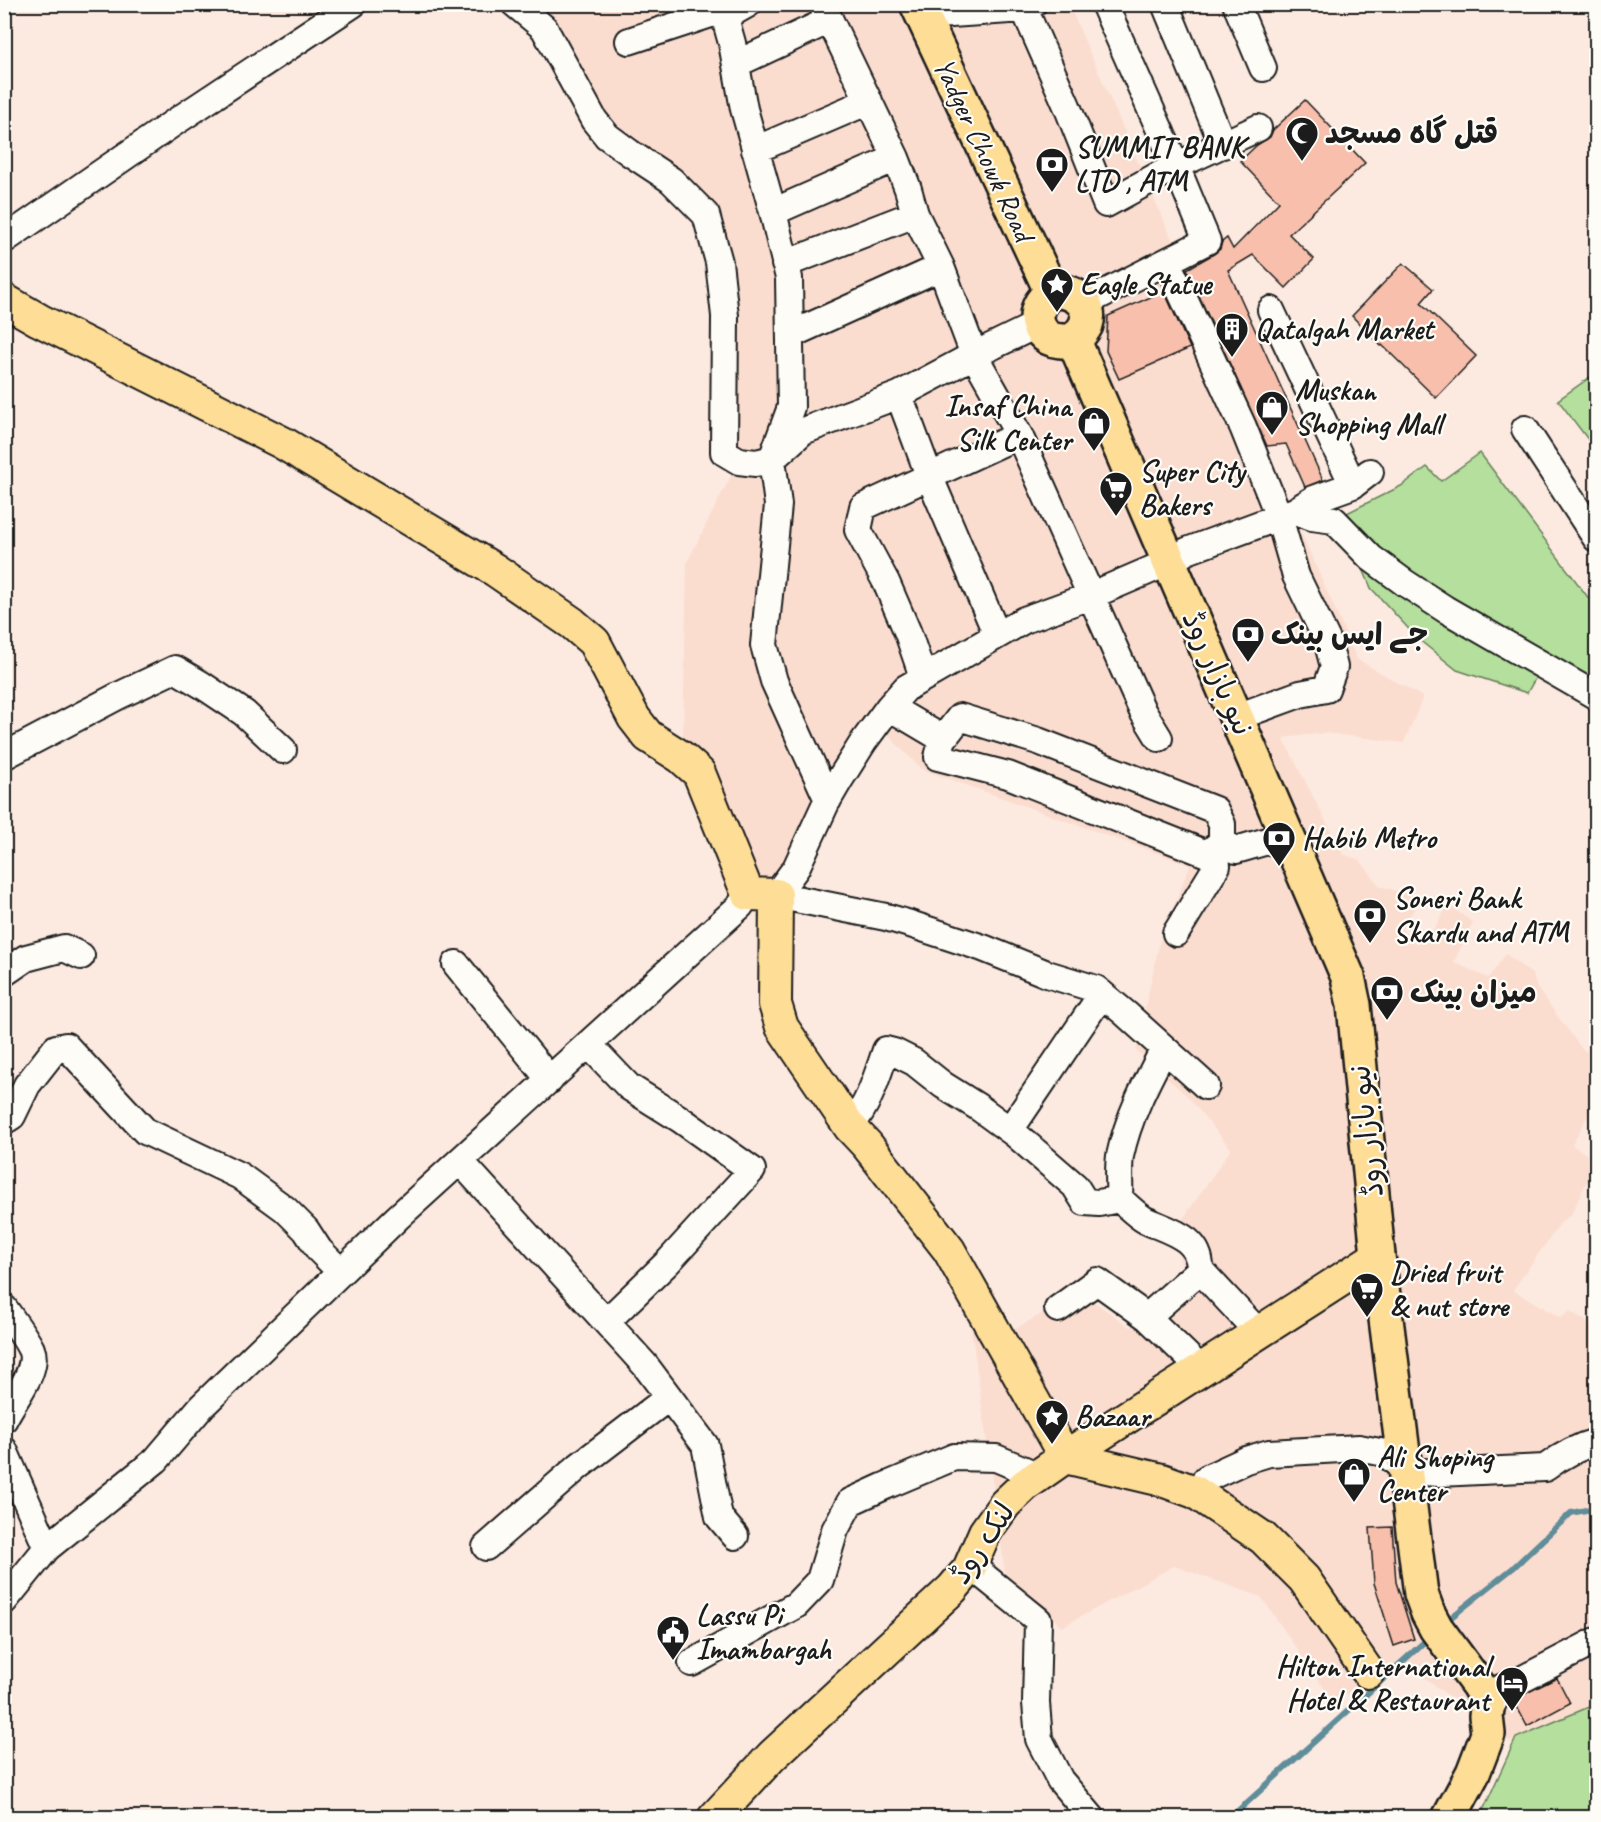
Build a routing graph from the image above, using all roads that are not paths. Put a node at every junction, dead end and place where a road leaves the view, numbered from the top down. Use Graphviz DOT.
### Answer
graph roads {
  1 [pos="353,4"];
  2 [pos="515,4"];
  3 [pos="748,4"];
  4 [pos="1104,4"];
  5 [pos="1165,4"];
  6 [pos="1236,4"];
  7 [pos="1027,6"];
  8 [pos="723,10"];
  9 [pos="919,10"];
  10 [pos="826,12"];
  11 [pos="629,41"];
  12 [pos="736,64"];
  13 [pos="1263,68"];
  14 [pos="869,101"];
  15 [pos="1258,128"];
  16 [pos="1222,145"];
  17 [pos="755,150"];
  18 [pos="896,158"];
  19 [pos="1176,166"];
  20 [pos="773,212"];
  21 [pos="915,214"];
  22 [pos="4,240"];
  23 [pos="1167,262"];
  24 [pos="786,264"];
  25 [pos="941,267"];
  26 [pos="1052,293"];
  27 [pos="4,300"];
  28 [pos="1083,304"];
  29 [pos="1271,310"];
  30 [pos="1038,324"];
  31 [pos="790,334"];
  32 [pos="1074,340"];
  33 [pos="974,355"];
  34 [pos="899,395"];
  35 [pos="1525,429"];
  36 [pos="1019,435"];
  37 [pos="772,459"];
  38 [pos="930,478"];
  39 [pos="1287,514"];
  40 [pos="1596,538"];
  41 [pos="1169,562"];
  42 [pos="1090,596"];
  43 [pos="997,635"];
  44 [pos="923,677"];
  45 [pos="1596,696"];
  46 [pos="889,707"];
  47 [pos="1237,717"];
  48 [pos="1159,738"];
  49 [pos="943,740"];
  50 [pos="283,750"];
  51 [pos="4,756"];
  52 [pos="828,800"];
  53 [pos="1288,836"];
  54 [pos="1215,848"];
  55 [pos="762,894"];
  56 [pos="1176,933"];
  57 [pos="81,956"];
  58 [pos="456,964"];
  59 [pos="4,974"];
  60 [pos="1102,994"];
  61 [pos="589,1045"];
  62 [pos="1164,1049"];
  63 [pos="550,1080"];
  64 [pos="1206,1086"];
  65 [pos="4,1121"];
  66 [pos="850,1126"];
  67 [pos="1010,1130"];
  68 [pos="460,1161"];
  69 [pos="1119,1198"];
  70 [pos="1378,1256"];
  71 [pos="1200,1270"];
  72 [pos="341,1272"];
  73 [pos="4,1308"];
  74 [pos="1058,1309"];
  75 [pos="1147,1317"];
  76 [pos="606,1322"];
  77 [pos="1259,1333"];
  78 [pos="1202,1370"];
  79 [pos="669,1397"];
  80 [pos="4,1419"];
  81 [pos="1596,1442"];
  82 [pos="4,1450"];
  83 [pos="1065,1457"];
  84 [pos="1406,1471"];
  85 [pos="1039,1476"];
  86 [pos="1195,1492"];
  87 [pos="735,1536"];
  88 [pos="47,1548"];
  89 [pos="486,1548"];
  90 [pos="970,1565"];
  91 [pos="4,1601"];
  92 [pos="1596,1641"];
  93 [pos="692,1663"];
  94 [pos="1368,1672"];
  95 [pos="1486,1716"];
  96 [pos="714,1818"];
  97 [pos="1092,1818"];
  98 [pos="1449,1818"];
  1 -- 22 [label="street"];
  2 -- 37 [label="street"];
  3 -- 8 [label="street"];
  4 -- 19 [label="street"];
  5 -- 16 [label="street"];
  6 -- 13 [label="street"];
  7 -- 9 [label="street"];
  7 -- 19 [label="street"];
  8 -- 11 [label="street"];
  8 -- 12 [label="street"];
  9 -- 26 [label="highway, Yadger Chowk Road"];
  10 -- 12 [label="street"];
  10 -- 14 [label="street"];
  12 -- 17 [label="street"];
  14 -- 17 [label="street"];
  14 -- 18 [label="street"];
  15 -- 16 [label="street"];
  16 -- 19 [label="street"];
  17 -- 20 [label="street"];
  18 -- 20 [label="street"];
  18 -- 21 [label="street"];
  19 -- 23 [label="street"];
  20 -- 24 [label="street"];
  21 -- 24 [label="street"];
  21 -- 25 [label="street"];
  23 -- 28 [label="street"];
  23 -- 39 [label="street"];
  24 -- 31 [label="street"];
  25 -- 31 [label="street"];
  25 -- 33 [label="street"];
  26 -- 28 [label="highway"];
  26 -- 30 [label="highway"];
  27 -- 55 [label="main road"];
  28 -- 32 [label="highway"];
  29 -- 39 [label="street"];
  30 -- 32 [label="highway"];
  30 -- 33 [label="street"];
  31 -- 37 [label="street"];
  32 -- 41 [label="highway"];
  33 -- 34 [label="street"];
  33 -- 36 [label="street"];
  34 -- 37 [label="street"];
  34 -- 38 [label="street"];
  35 -- 40 [label="street"];
  36 -- 38 [label="street"];
  36 -- 42 [label="street"];
  37 -- 52 [label="street"];
  38 -- 43 [label="street"];
  38 -- 44 [label="street"];
  39 -- 41 [label="street"];
  39 -- 45 [label="street"];
  39 -- 47 [label="street"];
  41 -- 42 [label="street"];
  41 -- 47 [label="highway, نیو بازار روڈ"];
  42 -- 43 [label="street"];
  42 -- 48 [label="street"];
  43 -- 44 [label="street"];
  44 -- 46 [label="street"];
  46 -- 49 [label="street"];
  46 -- 52 [label="street"];
  47 -- 53 [label="highway, نیو بازار روڈ"];
  49 -- 54 [label="street"];
  49 -- 54 [label="street"];
  50 -- 51 [label="street"];
  52 -- 55 [label="street"];
  53 -- 54 [label="street"];
  53 -- 70 [label="highway, نیو بازار روڈ"];
  54 -- 56 [label="street"];
  55 -- 60 [label="street"];
  55 -- 61 [label="street"];
  55 -- 66 [label="main road"];
  57 -- 59 [label="street"];
  58 -- 63 [label="street"];
  60 -- 62 [label="street"];
  60 -- 67 [label="street"];
  61 -- 63 [label="street"];
  61 -- 76 [label="street"];
  62 -- 64 [label="street"];
  62 -- 69 [label="street"];
  63 -- 68 [label="street"];
  65 -- 72 [label="street"];
  66 -- 67 [label="street"];
  66 -- 83 [label="main road"];
  67 -- 69 [label="street"];
  68 -- 72 [label="street"];
  68 -- 76 [label="street"];
  69 -- 71 [label="street"];
  70 -- 77 [label="main road, لنک روڈ"];
  70 -- 84 [label="highway, نیو بازار روڈ"];
  71 -- 75 [label="street"];
  71 -- 77 [label="street"];
  72 -- 88 [label="street"];
  73 -- 80 [label="street"];
  74 -- 75 [label="street"];
  75 -- 78 [label="street"];
  76 -- 79 [label="street"];
  77 -- 78 [label="main road, لنک روڈ"];
  78 -- 83 [label="main road, لنک روڈ"];
  79 -- 87 [label="street"];
  79 -- 89 [label="street"];
  81 -- 84 [label="street"];
  82 -- 88 [label="street"];
  83 -- 85 [label="main road, لنک روڈ"];
  83 -- 86 [label="main road"];
  84 -- 86 [label="street"];
  84 -- 95 [label="highway, نیو بازار روڈ"];
  85 -- 90 [label="main road, لنک روڈ"];
  85 -- 93 [label="street"];
  86 -- 94 [label="main road"];
  88 -- 91 [label="street"];
  90 -- 96 [label="main road, لنک روڈ"];
  90 -- 97 [label="street"];
  92 -- 95 [label="street"];
  95 -- 98 [label="highway, نیو بازار روڈ"];
}
